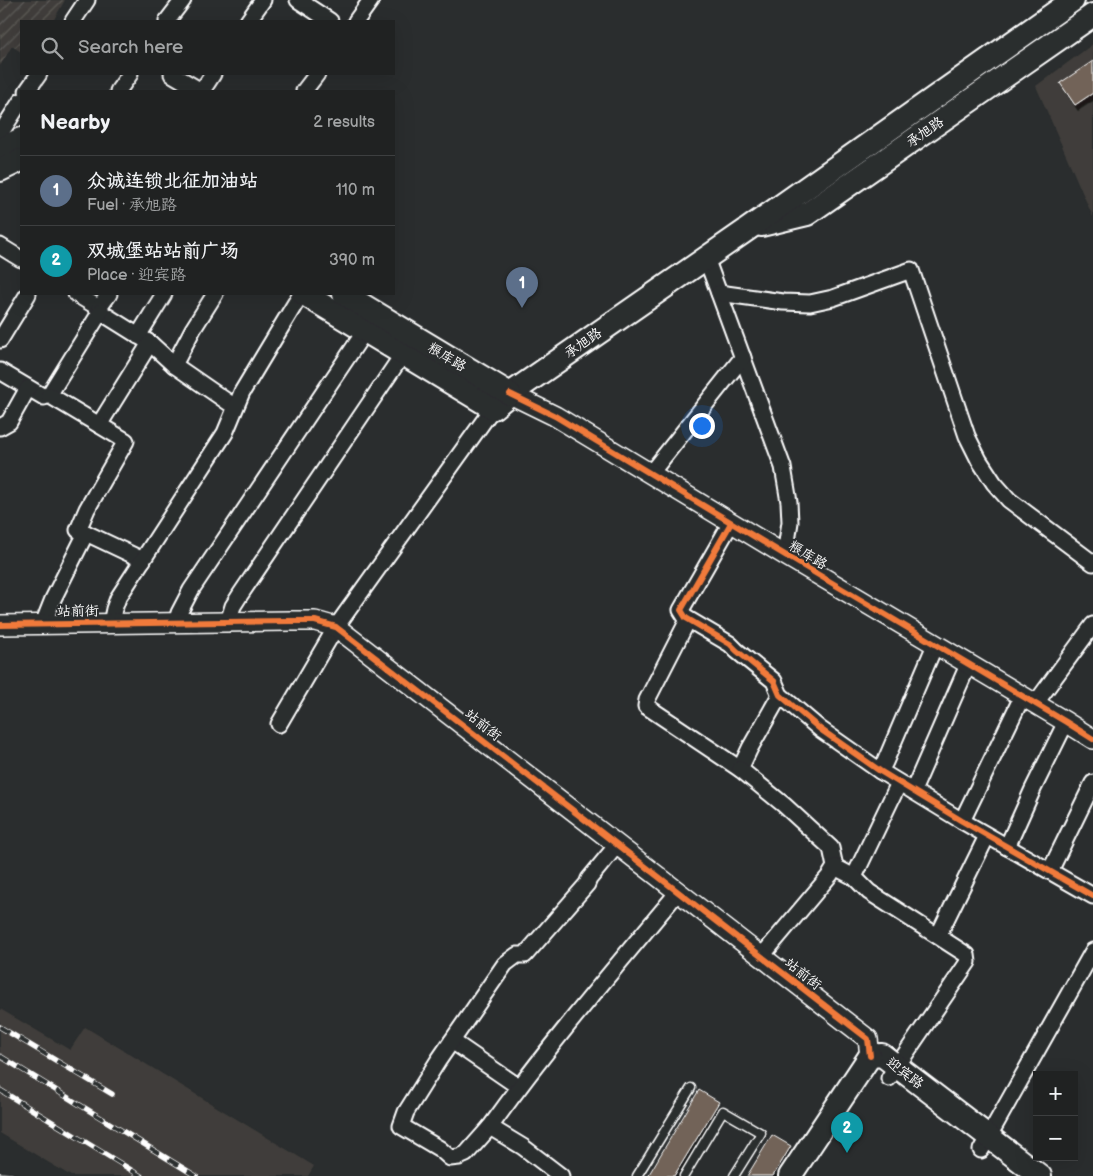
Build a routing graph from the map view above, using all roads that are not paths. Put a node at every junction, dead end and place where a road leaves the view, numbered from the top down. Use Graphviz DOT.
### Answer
graph roads {
  1 [pos="87,0"];
  2 [pos="183,0"];
  3 [pos="263,0"];
  4 [pos="298,0"];
  5 [pos="371,0"];
  6 [pos="1073,0"];
  7 [pos="1093,15"];
  8 [pos="74,20"];
  9 [pos="168,20"];
  10 [pos="249,20"];
  11 [pos="328,20"];
  12 [pos="357,20"];
  13 [pos="38,75"];
  14 [pos="129,75"];
  15 [pos="174,75"];
  16 [pos="213,75"];
  17 [pos="316,75"];
  18 [pos="29,90"];
  19 [pos="119,90"];
  20 [pos="200,90"];
  21 [pos="203,90"];
  22 [pos="305,90"];
  23 [pos="20,103"];
  24 [pos="0,134"];
  25 [pos="20,140"];
  26 [pos="0,150"];
  27 [pos="20,160"];
  28 [pos="0,170"];
  29 [pos="748,229"];
  30 [pos="0,246"];
  31 [pos="20,258"];
  32 [pos="706,258"];
  33 [pos="719,293"];
  34 [pos="27,295"];
  35 [pos="78,295"];
  36 [pos="109,295"];
  37 [pos="164,295"];
  38 [pos="214,295"];
  39 [pos="302,295"];
  40 [pos="305,295"];
  41 [pos="345,295"];
  42 [pos="100,309"];
  43 [pos="365,331"];
  44 [pos="0,340"];
  45 [pos="144,340"];
  46 [pos="403,354"];
  47 [pos="743,357"];
  48 [pos="174,365"];
  49 [pos="0,370"];
  50 [pos="28,388"];
  51 [pos="49,395"];
  52 [pos="501,401"];
  53 [pos="235,407"];
  54 [pos="99,425"];
  55 [pos="0,427"];
  56 [pos="650,474"];
  57 [pos="731,523"];
  58 [pos="86,533"];
  59 [pos="785,555"];
  60 [pos="142,560"];
  61 [pos="1093,563"];
  62 [pos="688,620"];
  63 [pos="176,622"];
  64 [pos="228,622"];
  65 [pos="111,623"];
  66 [pos="43,624"];
  67 [pos="0,625"];
  68 [pos="1093,625"];
  69 [pos="336,627"];
  70 [pos="935,645"];
  71 [pos="968,665"];
  72 [pos="780,695"];
  73 [pos="1029,700"];
  74 [pos="1066,722"];
  75 [pos="279,724"];
  76 [pos="1093,739"];
  77 [pos="740,769"];
  78 [pos="880,771"];
  79 [pos="899,783"];
  80 [pos="1093,783"];
  81 [pos="913,791"];
  82 [pos="962,821"];
  83 [pos="988,836"];
  84 [pos="617,845"];
  85 [pos="1007,847"];
  86 [pos="835,867"];
  87 [pos="1050,871"];
  88 [pos="854,877"];
  89 [pos="678,892"];
  90 [pos="1093,896"];
  91 [pos="938,936"];
  92 [pos="1093,951"];
  93 [pos="761,957"];
  94 [pos="452,1041"];
  95 [pos="870,1056"];
  96 [pos="893,1073"];
  97 [pos="519,1087"];
  98 [pos="691,1088"];
  99 [pos="490,1127"];
  100 [pos="985,1144"];
  101 [pos="561,1176"];
  102 [pos="637,1176"];
  103 [pos="684,1176"];
  104 [pos="734,1176"];
  105 [pos="790,1176"];
  106 [pos="1014,1176"];
  107 [pos="1040,1176"];
  1 -- 8 [label="street"];
  2 -- 9 [label="street"];
  3 -- 10 [label="street"];
  4 -- 11 [label="street"];
  5 -- 12 [label="street"];
  6 -- 29 [label="main road, 承旭路"];
  7 -- 29 [label="main road, 承旭路"];
  13 -- 18 [label="street"];
  14 -- 19 [label="street"];
  15 -- 20 [label="street"];
  16 -- 21 [label="street"];
  17 -- 22 [label="street"];
  23 -- 24 [label="street"];
  25 -- 26 [label="main road"];
  27 -- 28 [label="main road"];
  29 -- 32 [label="main road, 承旭路"];
  30 -- 31 [label="street"];
  32 -- 33 [label="street"];
  32 -- 52 [label="main road, 承旭路"];
  33 -- 47 [label="street"];
  33 -- 61 [label="street"];
  34 -- 44 [label="street"];
  35 -- 42 [label="street"];
  36 -- 42 [label="street"];
  37 -- 45 [label="street"];
  38 -- 48 [label="street"];
  39 -- 53 [label="street"];
  40 -- 43 [label="main road, 粮库路"];
  41 -- 52 [label="main road, 粮库路"];
  42 -- 45 [label="street"];
  42 -- 51 [label="street"];
  43 -- 46 [label="main road, 粮库路"];
  43 -- 63 [label="street"];
  45 -- 48 [label="street"];
  45 -- 54 [label="street"];
  46 -- 52 [label="main road, 粮库路"];
  46 -- 64 [label="street"];
  47 -- 56 [label="street"];
  47 -- 59 [label="street"];
  48 -- 53 [label="street"];
  49 -- 50 [label="street"];
  50 -- 51 [label="street"];
  50 -- 55 [label="street"];
  51 -- 54 [label="street"];
  52 -- 56 [label="street, 粮库路"];
  52 -- 69 [label="street"];
  53 -- 60 [label="street"];
  54 -- 58 [label="street"];
  56 -- 57 [label="street, 粮库路"];
  57 -- 59 [label="street, 粮库路"];
  57 -- 62 [label="street"];
  58 -- 60 [label="street"];
  58 -- 66 [label="street"];
  59 -- 70 [label="street, 粮库路"];
  60 -- 65 [label="street"];
  62 -- 72 [label="street"];
  62 -- 77 [label="street"];
  63 -- 64 [label="street, 站前街"];
  63 -- 65 [label="street, 站前街"];
  64 -- 69 [label="street, 站前街"];
  65 -- 66 [label="street, 站前街"];
  66 -- 67 [label="street, 站前街"];
  68 -- 73 [label="street"];
  69 -- 75 [label="street"];
  69 -- 84 [label="street, 站前街"];
  70 -- 71 [label="street, 粮库路"];
  70 -- 78 [label="street"];
  71 -- 73 [label="street, 粮库路"];
  71 -- 81 [label="street"];
  72 -- 77 [label="street"];
  72 -- 78 [label="street"];
  73 -- 74 [label="street, 粮库路"];
  73 -- 82 [label="street"];
  74 -- 76 [label="street, 粮库路"];
  74 -- 85 [label="street"];
  77 -- 86 [label="street"];
  78 -- 79 [label="street"];
  79 -- 81 [label="street"];
  79 -- 88 [label="street"];
  80 -- 87 [label="street"];
  81 -- 82 [label="street"];
  82 -- 83 [label="street"];
  83 -- 85 [label="street"];
  83 -- 91 [label="street"];
  84 -- 89 [label="street, 站前街"];
  84 -- 94 [label="street"];
  85 -- 87 [label="street"];
  86 -- 88 [label="street"];
  86 -- 93 [label="street"];
  87 -- 90 [label="street"];
  88 -- 91 [label="street"];
  89 -- 93 [label="street, 站前街"];
  89 -- 97 [label="street"];
  91 -- 96 [label="street"];
  92 -- 100 [label="street"];
  93 -- 95 [label="street, 站前街"];
  94 -- 97 [label="street"];
  94 -- 99 [label="street"];
  95 -- 96 [label="main road, 迎宾路"];
  95 -- 105 [label="main road"];
  96 -- 100 [label="main road, 迎宾路"];
  97 -- 99 [label="street"];
  98 -- 102 [label="lane"];
  99 -- 101 [label="street"];
  100 -- 106 [label="main road, 迎宾路"];
  100 -- 107 [label="main road, 迎宾路"];
  103 -- 104 [label="lane"];
}
